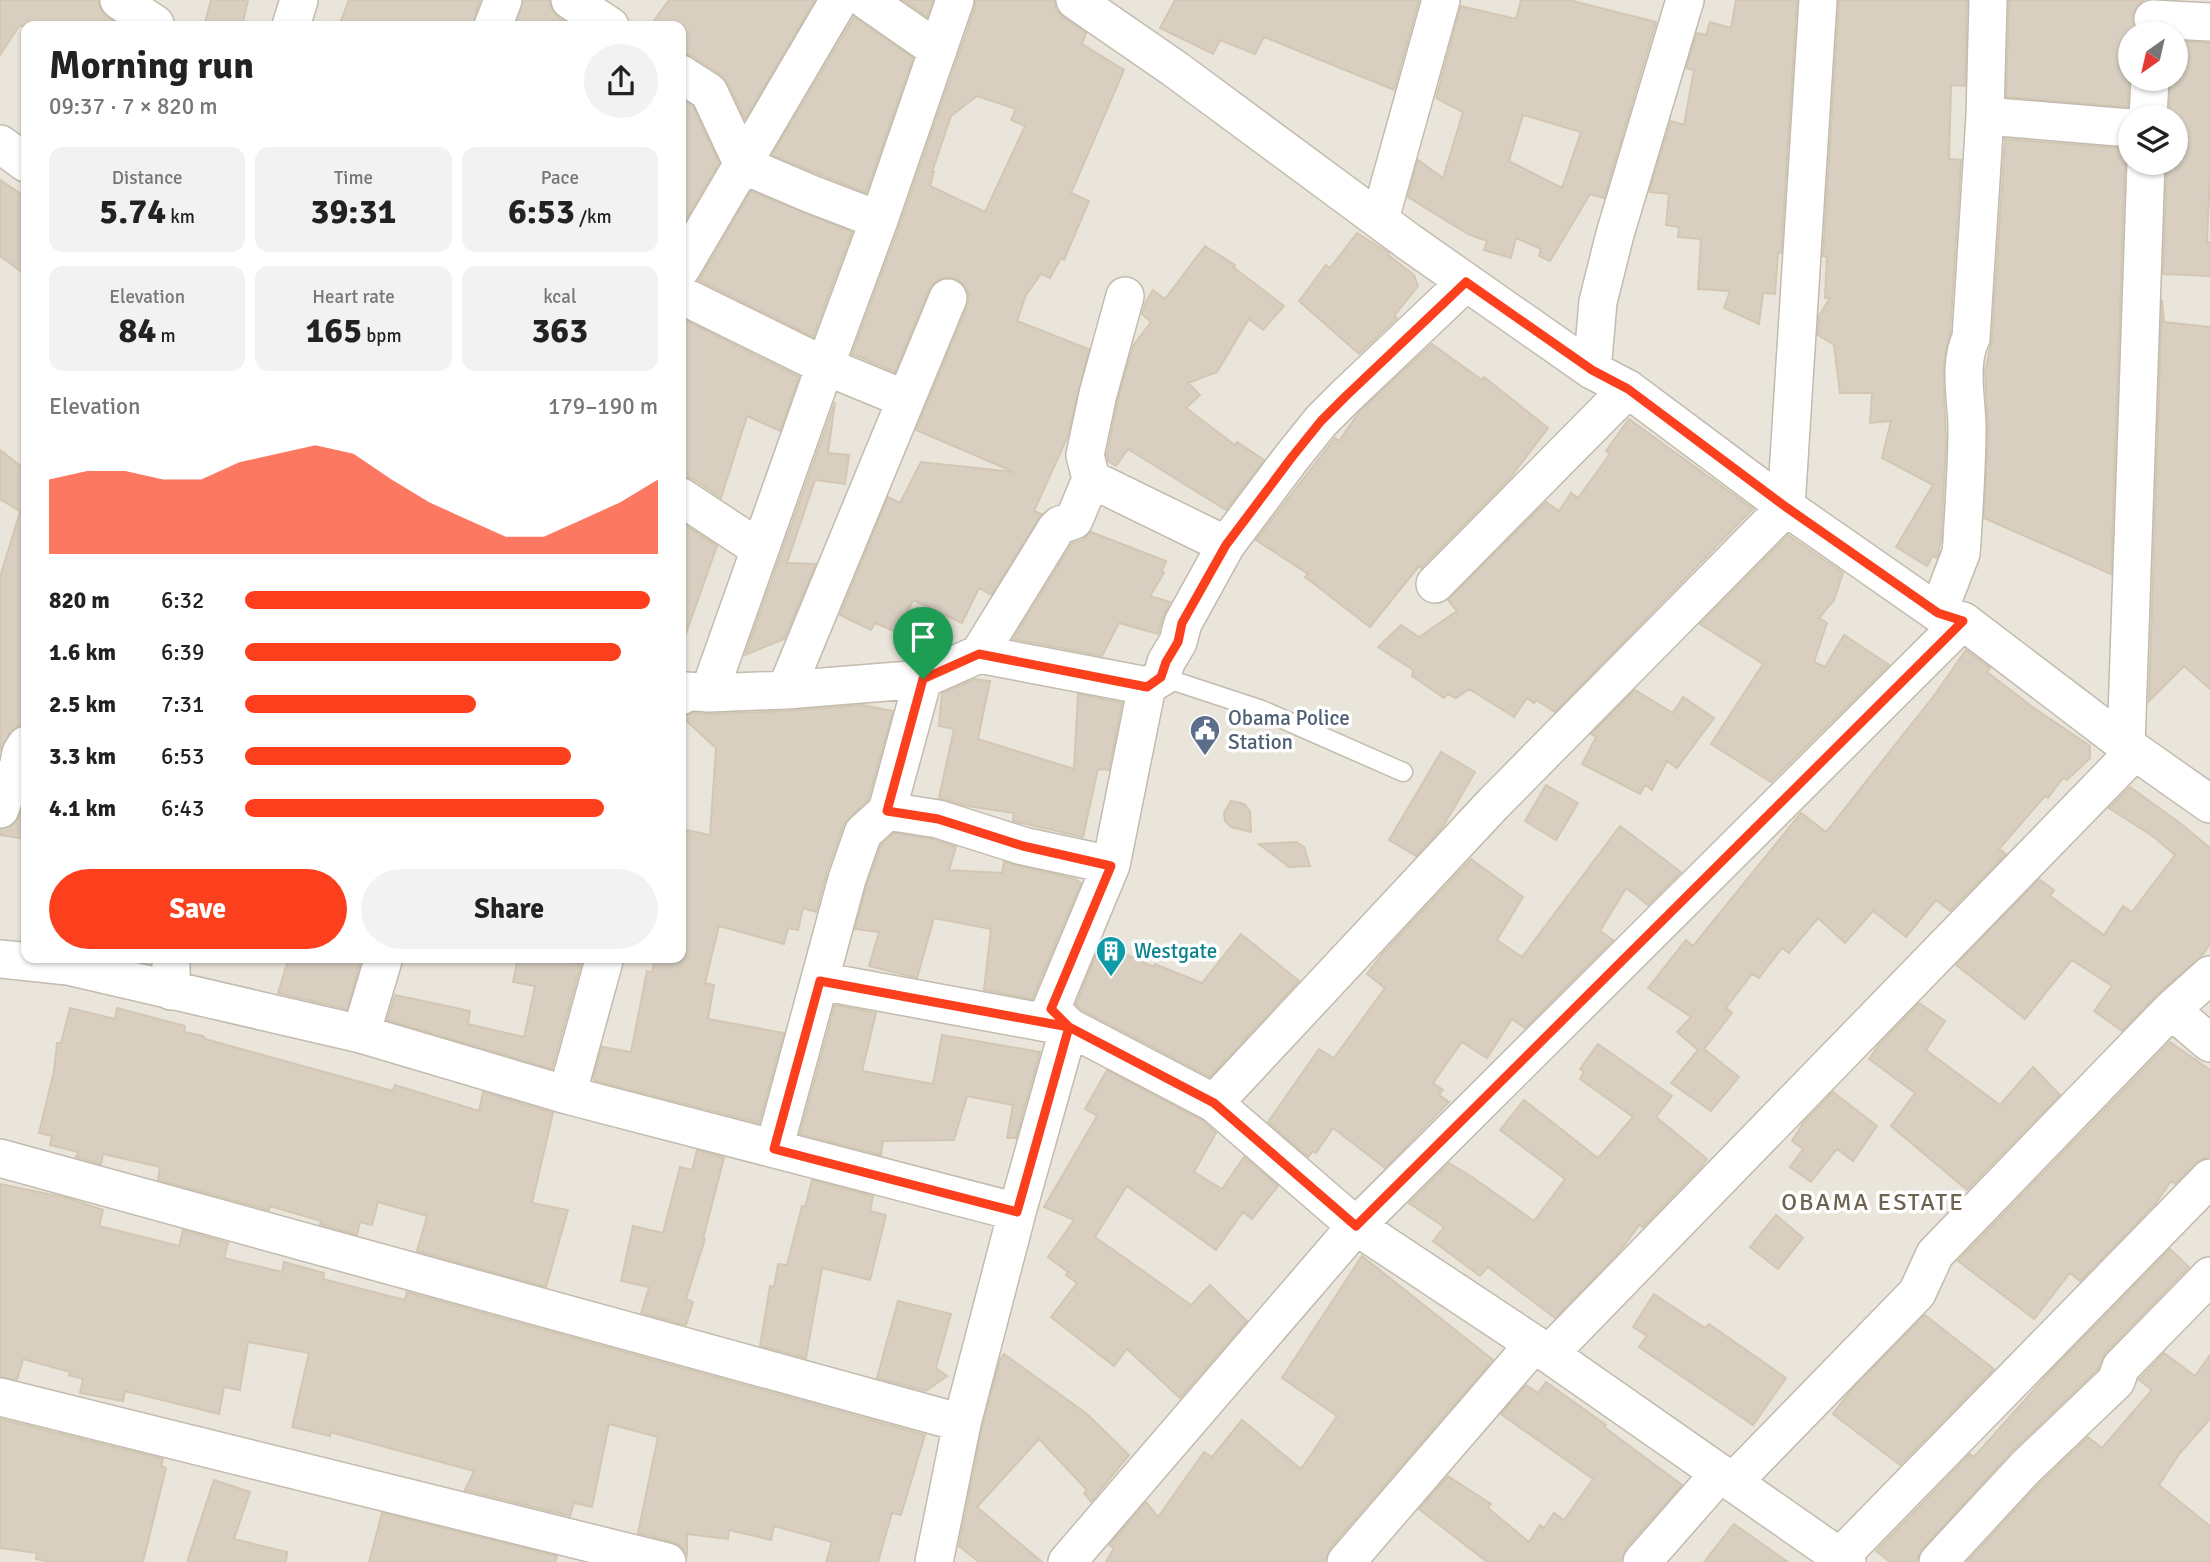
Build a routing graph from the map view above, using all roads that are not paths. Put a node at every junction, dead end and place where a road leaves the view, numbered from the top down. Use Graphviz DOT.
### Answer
graph roads {
  1 [pos="119,0"];
  2 [pos="299,0"];
  3 [pos="503,0"];
  4 [pos="570,0"];
  5 [pos="839,0"];
  6 [pos="866,0"];
  7 [pos="955,0"];
  8 [pos="1075,0"];
  9 [pos="1441,0"];
  10 [pos="1685,0"];
  11 [pos="1818,0"];
  12 [pos="1988,0"];
  13 [pos="2153,18"];
  14 [pos="150,21"];
  15 [pos="293,21"];
  16 [pos="495,21"];
  17 [pos="602,21"];
  18 [pos="2210,22"];
  19 [pos="938,50"];
  20 [pos="686,77"];
  21 [pos="1985,116"];
  22 [pos="2118,127"];
  23 [pos="0,145"];
  24 [pos="21,160"];
  25 [pos="743,164"];
  26 [pos="2146,175"];
  27 [pos="1380,219"];
  28 [pos="879,220"];
  29 [pos="686,261"];
  30 [pos="1466,282"];
  31 [pos="1125,296"];
  32 [pos="686,297"];
  33 [pos="948,298"];
  34 [pos="825,366"];
  35 [pos="1592,370"];
  36 [pos="1628,389"];
  37 [pos="905,399"];
  38 [pos="1091,479"];
  39 [pos="686,500"];
  40 [pos="1786,507"];
  41 [pos="1226,545"];
  42 [pos="760,549"];
  43 [pos="1435,584"];
  44 [pos="1951,617"];
  45 [pos="979,654"];
  46 [pos="923,679"];
  47 [pos="1154,682"];
  48 [pos="786,690"];
  49 [pos="695,695"];
  50 [pos="2130,748"];
  51 [pos="21,753"];
  52 [pos="1403,772"];
  53 [pos="2210,804"];
  54 [pos="0,809"];
  55 [pos="887,811"];
  56 [pos="1111,866"];
  57 [pos="0,959"];
  58 [pos="21,961"];
  59 [pos="39,963"];
  60 [pos="382,963"];
  61 [pos="603,963"];
  62 [pos="171,974"];
  63 [pos="2210,975"];
  64 [pos="820,981"];
  65 [pos="2171,1010"];
  66 [pos="1069,1027"];
  67 [pos="361,1034"];
  68 [pos="2210,1043"];
  69 [pos="567,1095"];
  70 [pos="1214,1103"];
  71 [pos="774,1149"];
  72 [pos="0,1158"];
  73 [pos="2210,1178"];
  74 [pos="1017,1212"];
  75 [pos="1356,1226"];
  76 [pos="2210,1276"];
  77 [pos="1542,1349"];
  78 [pos="0,1397"];
  79 [pos="962,1423"];
  80 [pos="1726,1477"];
  81 [pos="1840,1560"];
  82 [pos="667,1562"];
  83 [pos="934,1562"];
  84 [pos="1067,1562"];
  85 [pos="1346,1562"];
  86 [pos="1642,1562"];
  87 [pos="1938,1562"];
  1 -- 14 [label="street"];
  2 -- 15 [label="street"];
  3 -- 16 [label="street"];
  4 -- 17 [label="street"];
  5 -- 25 [label="street"];
  6 -- 19 [label="street"];
  7 -- 19 [label="street"];
  8 -- 27 [label="street"];
  9 -- 27 [label="street"];
  10 -- 35 [label="street"];
  11 -- 40 [label="street"];
  12 -- 21 [label="street"];
  13 -- 18 [label="street"];
  19 -- 28 [label="street"];
  20 -- 25 [label="street"];
  21 -- 22 [label="street"];
  21 -- 44 [label="street"];
  23 -- 24 [label="street"];
  25 -- 28 [label="street"];
  25 -- 29 [label="street"];
  26 -- 50 [label="street"];
  27 -- 30 [label="street"];
  28 -- 34 [label="street"];
  30 -- 35 [label="street"];
  30 -- 41 [label="street"];
  31 -- 38 [label="street"];
  32 -- 34 [label="street"];
  33 -- 37 [label="street"];
  34 -- 37 [label="street"];
  34 -- 42 [label="street"];
  35 -- 36 [label="street"];
  36 -- 40 [label="street"];
  36 -- 43 [label="street"];
  37 -- 48 [label="street"];
  38 -- 41 [label="street"];
  38 -- 45 [label="street"];
  39 -- 42 [label="street"];
  40 -- 44 [label="street"];
  40 -- 70 [label="street"];
  41 -- 47 [label="street"];
  42 -- 49 [label="street"];
  44 -- 50 [label="street"];
  44 -- 75 [label="street"];
  45 -- 46 [label="street"];
  45 -- 47 [label="street"];
  46 -- 48 [label="street"];
  46 -- 55 [label="street"];
  47 -- 52 [label="lane"];
  47 -- 56 [label="street"];
  48 -- 49 [label="street"];
  50 -- 53 [label="street"];
  50 -- 77 [label="street"];
  51 -- 54 [label="street"];
  55 -- 56 [label="street"];
  55 -- 64 [label="street"];
  56 -- 66 [label="street"];
  57 -- 58 [label="street"];
  59 -- 62 [label="street"];
  60 -- 67 [label="street"];
  61 -- 69 [label="street"];
  62 -- 67 [label="street"];
  63 -- 65 [label="street"];
  64 -- 66 [label="street"];
  64 -- 71 [label="street"];
  65 -- 68 [label="street"];
  65 -- 80 [label="street"];
  66 -- 70 [label="street"];
  66 -- 74 [label="street"];
  67 -- 69 [label="street"];
  69 -- 71 [label="street"];
  70 -- 75 [label="street"];
  71 -- 74 [label="street"];
  72 -- 79 [label="street"];
  73 -- 81 [label="street"];
  74 -- 79 [label="street"];
  75 -- 77 [label="street"];
  75 -- 84 [label="street"];
  76 -- 87 [label="street"];
  77 -- 80 [label="street"];
  77 -- 85 [label="street"];
  78 -- 82 [label="street"];
  79 -- 83 [label="street"];
  80 -- 81 [label="street"];
  80 -- 86 [label="street"];
}
